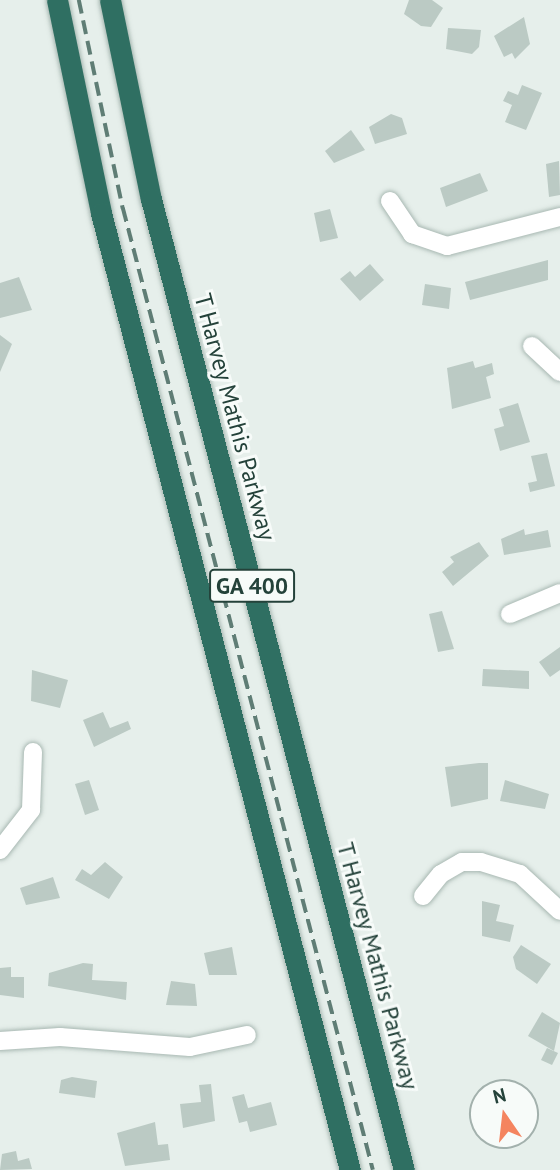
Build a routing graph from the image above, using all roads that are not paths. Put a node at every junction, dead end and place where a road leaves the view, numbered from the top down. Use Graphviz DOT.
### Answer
graph roads {
  1 [pos="57,0"];
  2 [pos="110,0"];
  3 [pos="390,201"];
  4 [pos="560,217"];
  5 [pos="532,346"];
  6 [pos="560,372"];
  7 [pos="560,593"];
  8 [pos="510,614"];
  9 [pos="33,752"];
  10 [pos="0,850"];
  11 [pos="424,896"];
  12 [pos="560,911"];
  13 [pos="247,1035"];
  14 [pos="0,1041"];
  15 [pos="350,1170"];
  16 [pos="404,1170"];
  1 -- 15 [label="highway, GA 400"];
  2 -- 16 [label="highway, T Harvey Mathis Parkway / GA 400"];
  3 -- 4 [label="street"];
  5 -- 6 [label="street"];
  7 -- 8 [label="street"];
  9 -- 10 [label="street"];
  11 -- 12 [label="street"];
  13 -- 14 [label="street"];
}
